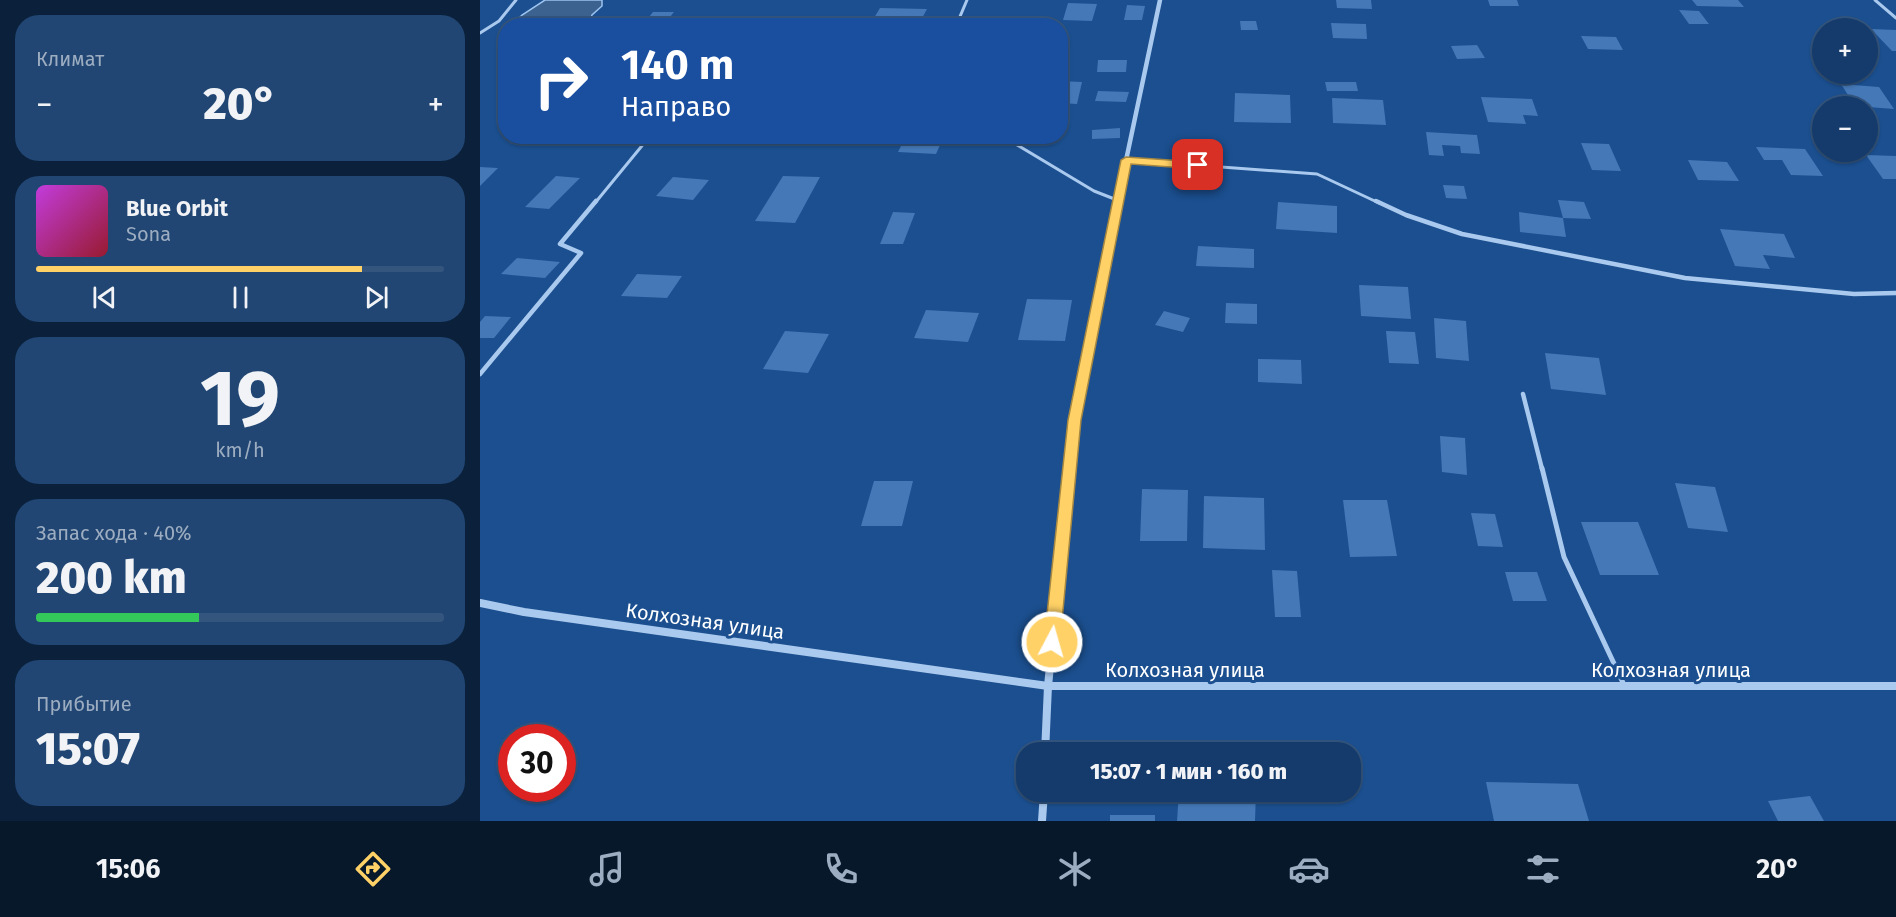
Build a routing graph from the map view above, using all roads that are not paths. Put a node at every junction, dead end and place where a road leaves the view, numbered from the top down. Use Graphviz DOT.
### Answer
graph roads {
  1 [pos="516,0"];
  2 [pos="967,0"];
  3 [pos="1160,0"];
  4 [pos="1875,0"];
  5 [pos="501,18"];
  6 [pos="959,18"];
  7 [pos="1896,18"];
  8 [pos="498,22"];
  9 [pos="480,33"];
  10 [pos="643,144"];
  11 [pos="1015,144"];
  12 [pos="1126,160"];
  13 [pos="1117,200"];
  14 [pos="1896,293"];
  15 [pos="480,374"];
  16 [pos="1523,394"];
  17 [pos="480,603"];
  18 [pos="1048,686"];
  19 [pos="1896,686"];
  20 [pos="1625,687"];
  21 [pos="1045,742"];
  22 [pos="1043,802"];
  23 [pos="1042,821"];
  1 -- 5 [label="lane"];
  2 -- 6 [label="lane"];
  3 -- 12 [label="street"];
  4 -- 7 [label="lane"];
  8 -- 9 [label="lane"];
  10 -- 15 [label="lane"];
  11 -- 13 [label="lane"];
  12 -- 13 [label="street"];
  12 -- 14 [label="lane"];
  13 -- 18 [label="street"];
  16 -- 20 [label="lane"];
  17 -- 18 [label="street, Колхозная улица"];
  18 -- 20 [label="street, Колхозная улица"];
  18 -- 21 [label="street"];
  19 -- 20 [label="street, Колхозная улица"];
  22 -- 23 [label="street"];
}
